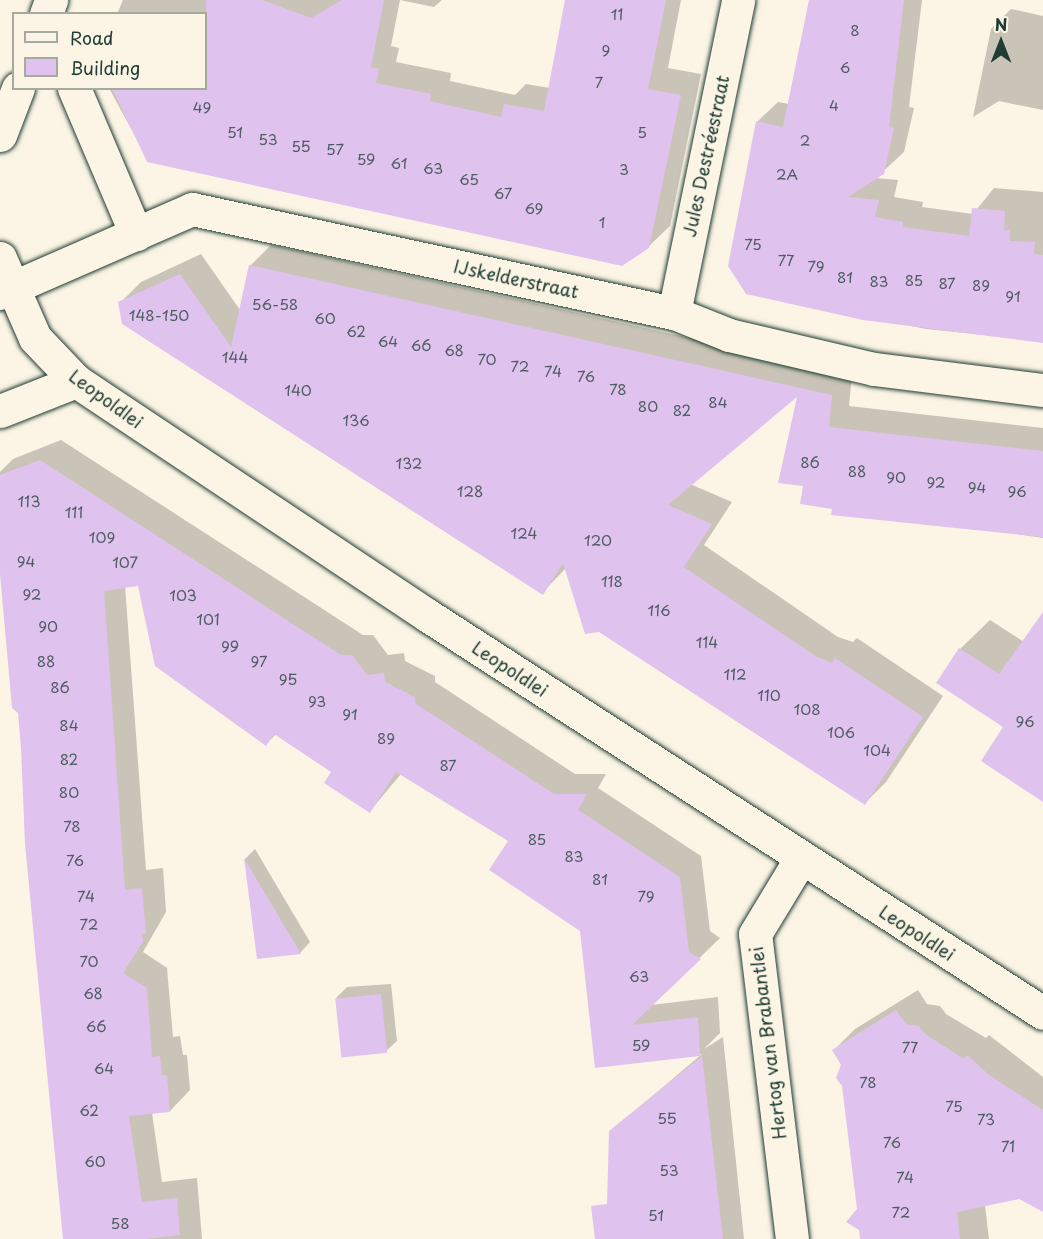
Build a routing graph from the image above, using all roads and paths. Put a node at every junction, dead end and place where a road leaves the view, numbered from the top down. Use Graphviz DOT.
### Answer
graph roads {
  1 [pos="738,0"];
  2 [pos="17,90"];
  3 [pos="75,90"];
  4 [pos="0,135"];
  5 [pos="136,234"];
  6 [pos="0,258"];
  7 [pos="6,290"];
  8 [pos="674,313"];
  9 [pos="76,381"];
  10 [pos="1043,390"];
  11 [pos="0,411"];
  12 [pos="801,858"];
  13 [pos="1043,1013"];
  14 [pos="792,1239"];
  1 -- 8 [label="street, Jules Destréestraat"];
  2 -- 4 [label="street"];
  3 -- 5 [label="street"];
  5 -- 7 [label="street, IJskelderstraat"];
  5 -- 8 [label="street, IJskelderstraat"];
  6 -- 7 [label="street, Leopoldlei"];
  7 -- 9 [label="street, Leopoldlei"];
  8 -- 10 [label="street, IJskelderstraat"];
  9 -- 11 [label="street"];
  9 -- 12 [label="street, Leopoldlei"];
  12 -- 13 [label="street, Leopoldlei"];
  12 -- 14 [label="street, Hertog van Brabantlei"];
}
